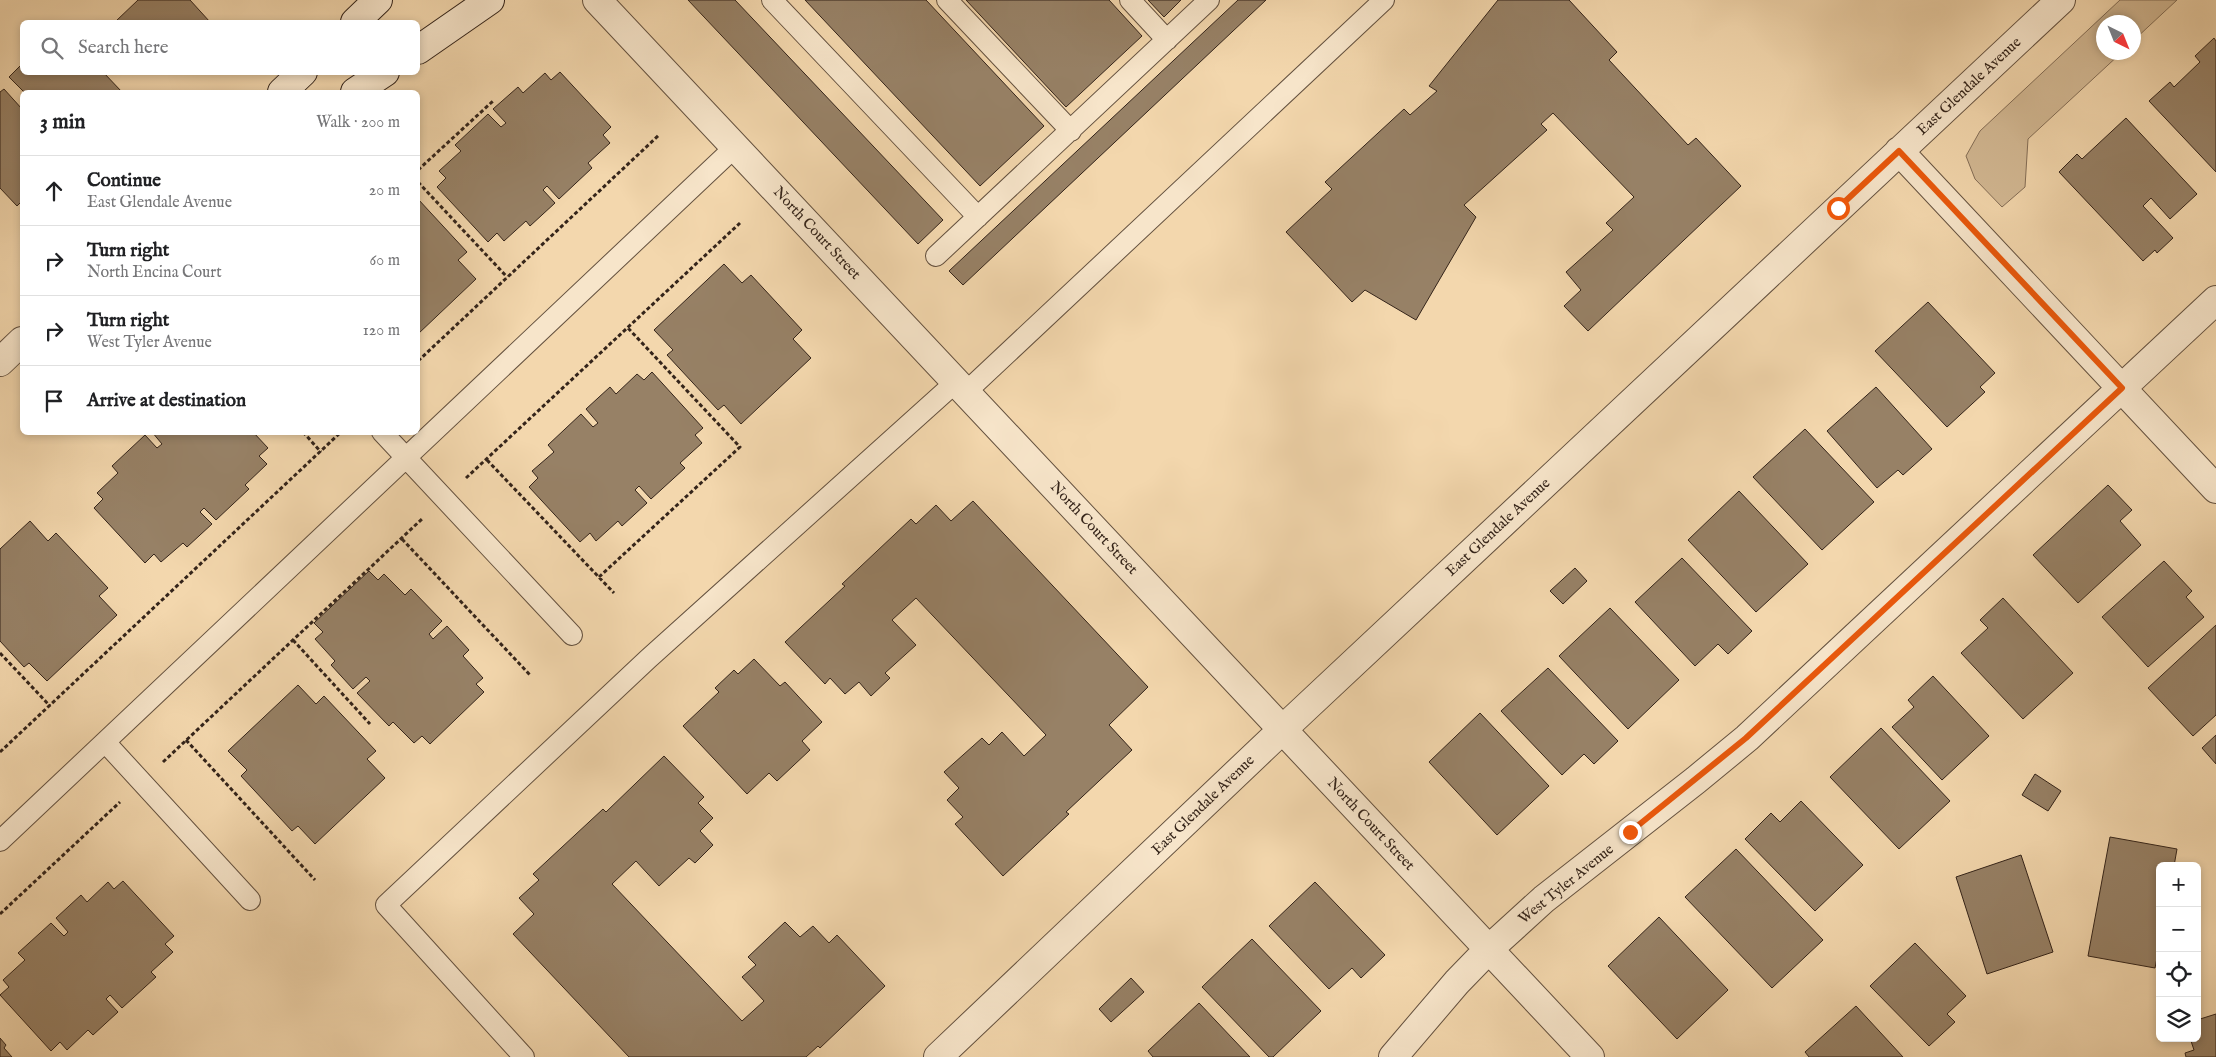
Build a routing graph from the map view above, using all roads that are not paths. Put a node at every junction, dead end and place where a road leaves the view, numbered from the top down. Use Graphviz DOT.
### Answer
graph roads {
  1 [pos="378,0"];
  2 [pos="490,0"];
  3 [pos="598,0"];
  4 [pos="772,0"];
  5 [pos="947,0"];
  6 [pos="1130,0"];
  7 [pos="1210,0"];
  8 [pos="1384,0"];
  9 [pos="2061,0"];
  10 [pos="357,20"];
  11 [pos="1168,40"];
  12 [pos="420,49"];
  13 [pos="300,75"];
  14 [pos="380,75"];
  15 [pos="284,90"];
  16 [pos="358,90"];
  17 [pos="1070,131"];
  18 [pos="736,146"];
  19 [pos="1899,151"];
  20 [pos="978,217"];
  21 [pos="936,256"];
  22 [pos="2216,300"];
  23 [pos="20,343"];
  24 [pos="0,362"];
  25 [pos="962,386"];
  26 [pos="2122,388"];
  27 [pos="385,435"];
  28 [pos="406,458"];
  29 [pos="2216,489"];
  30 [pos="572,635"];
  31 [pos="1282,730"];
  32 [pos="105,742"];
  33 [pos="0,841"];
  34 [pos="250,900"];
  35 [pos="1489,949"];
  36 [pos="524,1057"];
  37 [pos="938,1057"];
  38 [pos="1393,1057"];
  39 [pos="1590,1057"];
  1 -- 10 [label="street"];
  2 -- 12 [label="street"];
  3 -- 18 [label="street, North Court Street"];
  4 -- 20 [label="lane"];
  5 -- 17 [label="lane"];
  6 -- 11 [label="lane"];
  7 -- 11 [label="lane"];
  8 -- 25 [label="lane"];
  9 -- 19 [label="street, East Glendale Avenue"];
  11 -- 17 [label="lane"];
  13 -- 15 [label="street"];
  14 -- 16 [label="street"];
  17 -- 20 [label="lane"];
  18 -- 25 [label="street, North Court Street"];
  18 -- 28 [label="lane"];
  19 -- 26 [label="street"];
  19 -- 31 [label="street, East Glendale Avenue"];
  20 -- 21 [label="lane"];
  22 -- 26 [label="street, West Tyler Avenue"];
  23 -- 24 [label="street"];
  25 -- 31 [label="street, North Court Street"];
  25 -- 36 [label="lane"];
  26 -- 29 [label="street"];
  26 -- 35 [label="street, West Tyler Avenue"];
  27 -- 28 [label="lane"];
  28 -- 30 [label="lane"];
  28 -- 32 [label="lane"];
  31 -- 35 [label="street, North Court Street"];
  31 -- 37 [label="street, East Glendale Avenue"];
  32 -- 33 [label="lane"];
  32 -- 34 [label="lane"];
  35 -- 38 [label="street, West Tyler Avenue"];
  35 -- 39 [label="street, North Court Street"];
}
